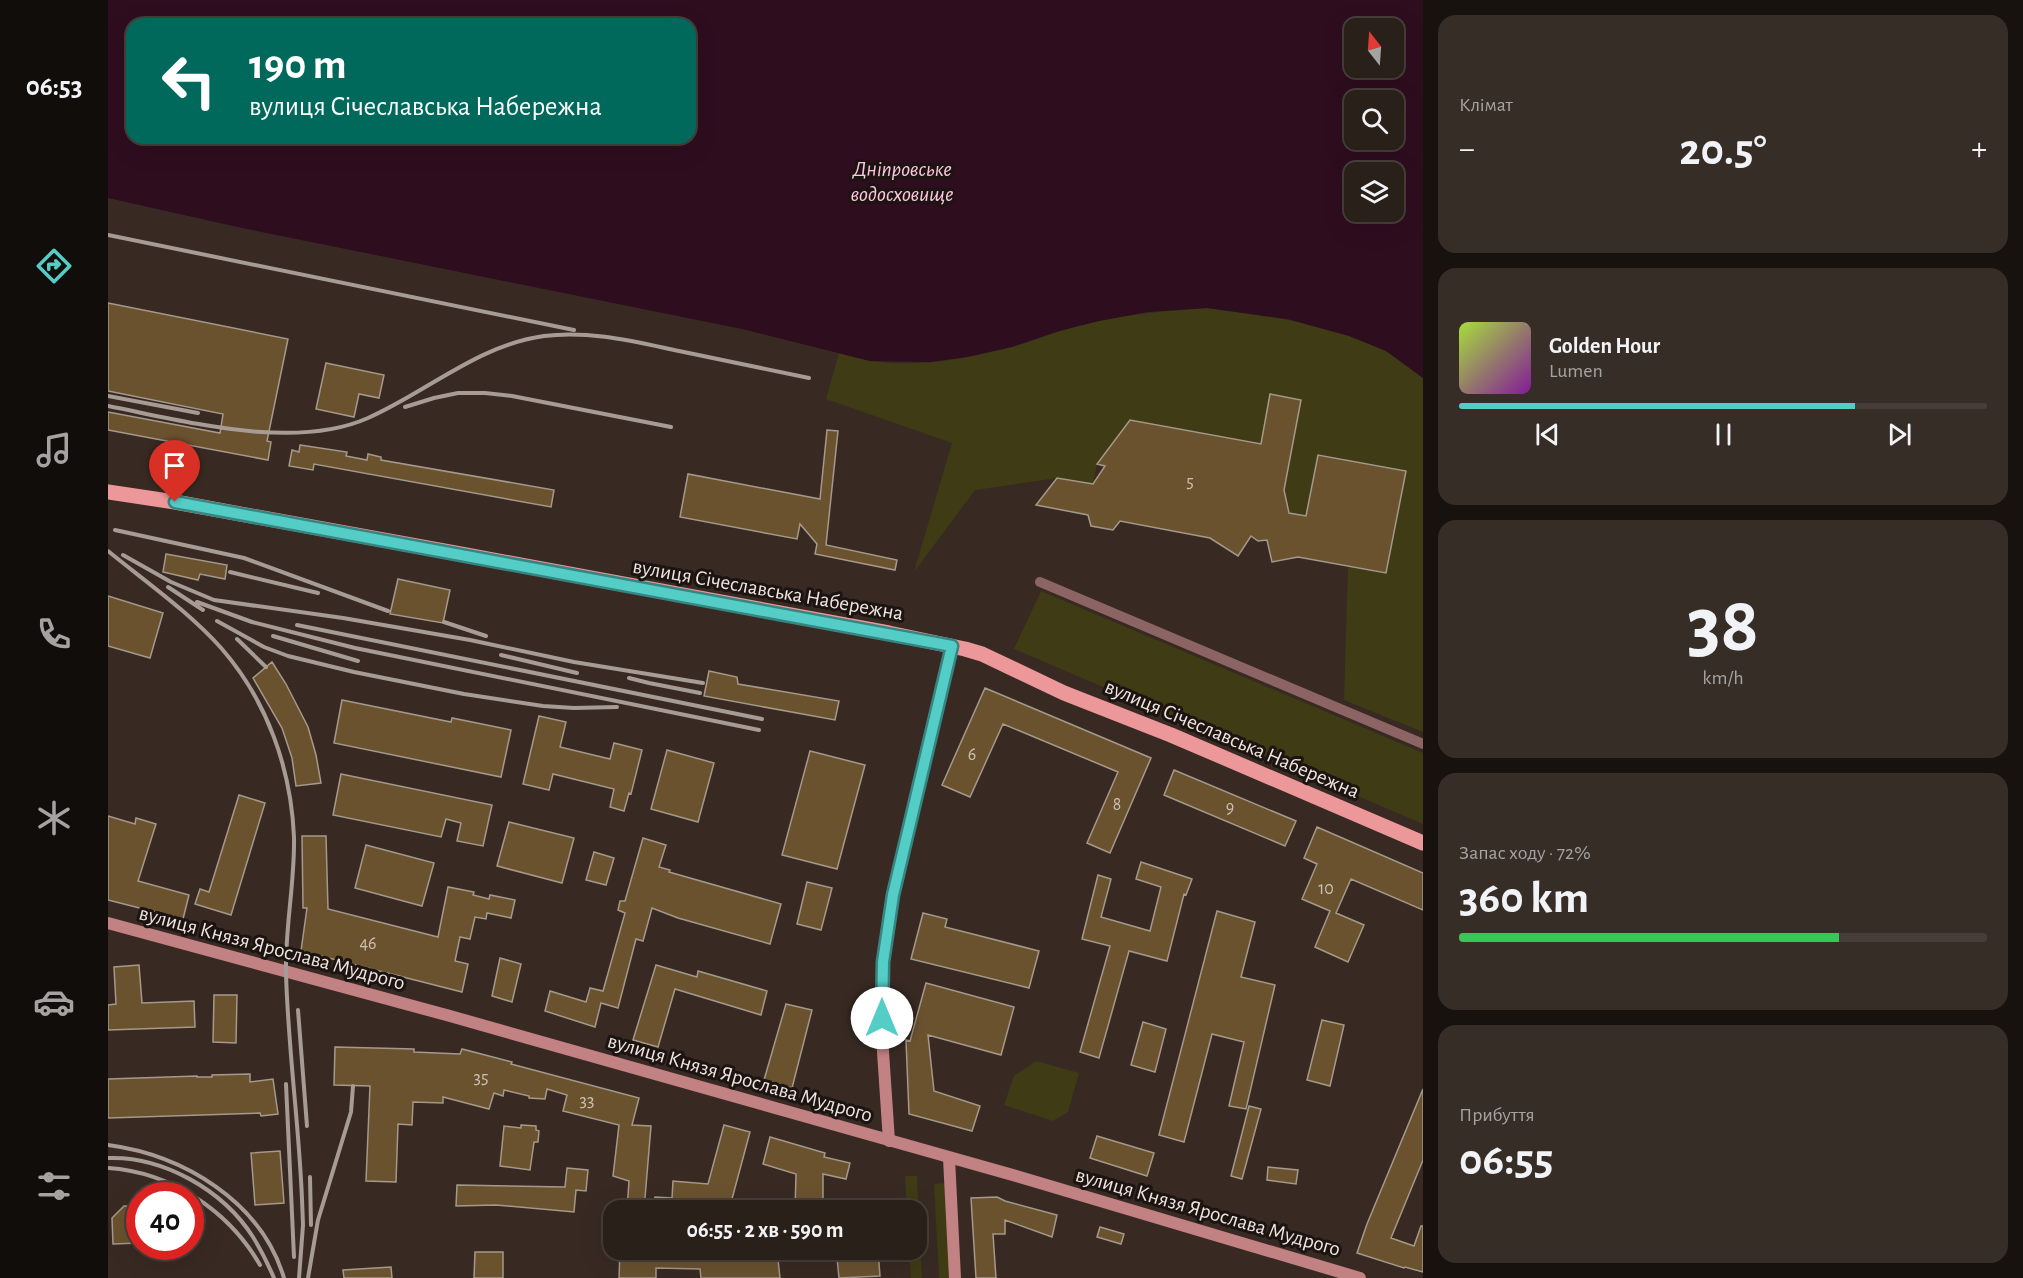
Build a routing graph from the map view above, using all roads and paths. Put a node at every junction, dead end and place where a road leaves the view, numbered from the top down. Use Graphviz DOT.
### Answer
graph roads {
  1 [pos="108,492"];
  2 [pos="1040,582"];
  3 [pos="952,646"];
  4 [pos="1423,744"];
  5 [pos="1423,843"];
  6 [pos="108,923"];
  7 [pos="889,1141"];
  8 [pos="949,1158"];
  9 [pos="955,1278"];
  10 [pos="1360,1278"];
  1 -- 3 [label="main road, вулиця Січеславська Набережна"];
  2 -- 4 [label="street"];
  3 -- 5 [label="main road, вулиця Січеславська Набережна"];
  3 -- 7 [label="main road"];
  6 -- 7 [label="main road, вулиця Князя Ярослава Мудрого"];
  7 -- 8 [label="main road, вулиця Князя Ярослава Мудрого"];
  8 -- 9 [label="main road"];
  8 -- 10 [label="main road, вулиця Князя Ярослава Мудрого"];
}
